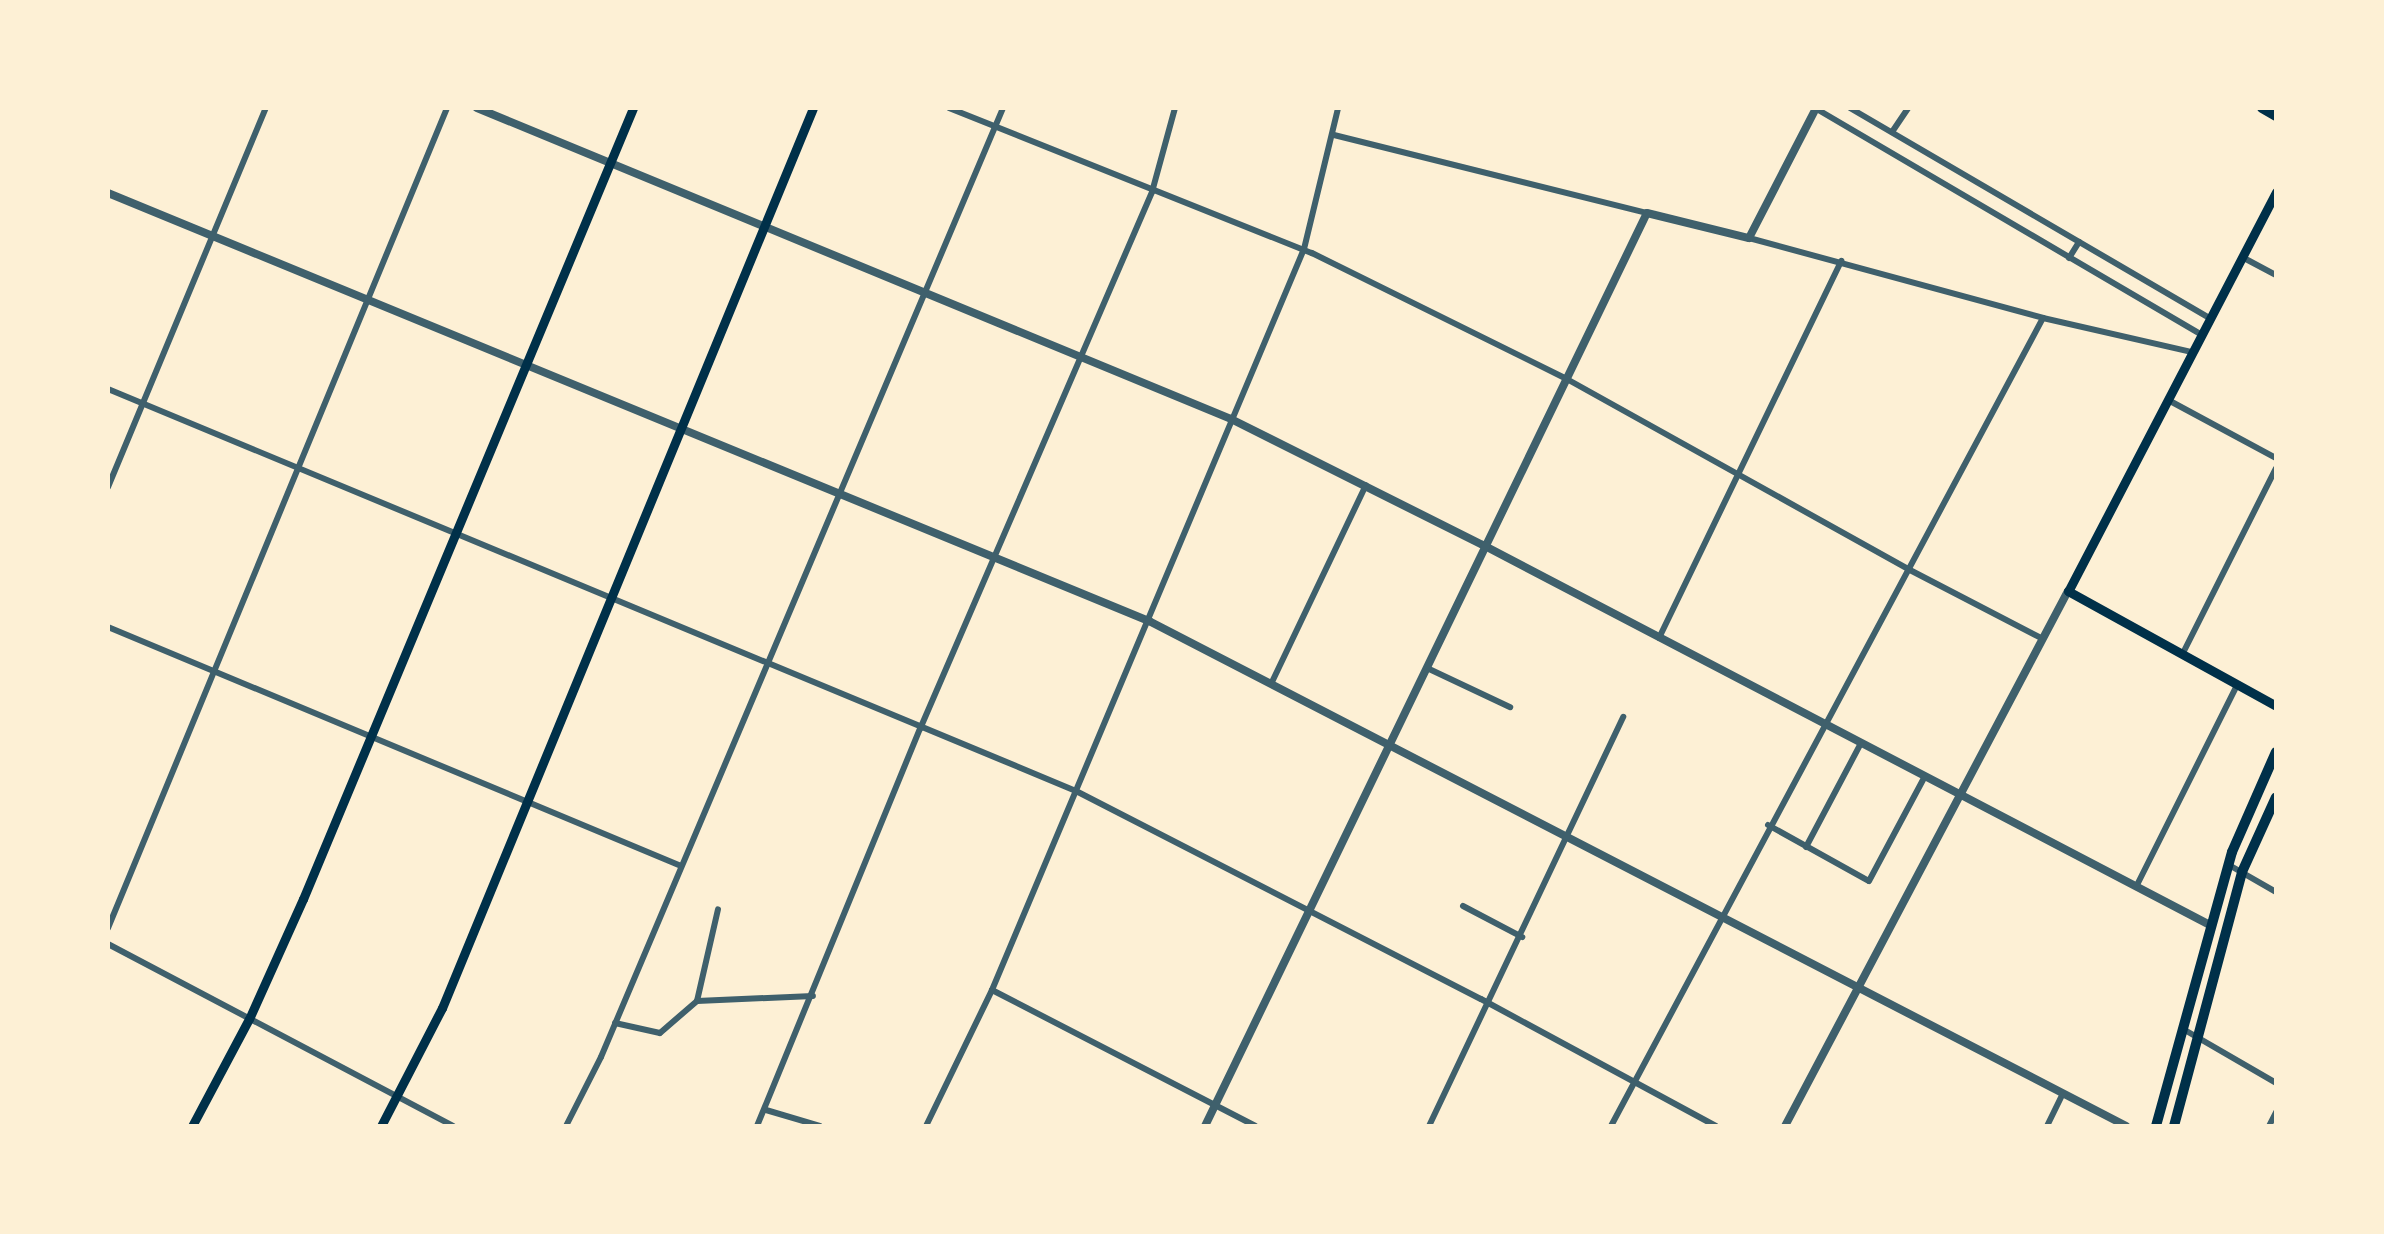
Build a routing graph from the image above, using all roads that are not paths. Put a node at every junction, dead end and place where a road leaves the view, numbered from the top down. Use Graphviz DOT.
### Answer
graph roads {
  1 [pos="266,108"];
  2 [pos="447,108"];
  3 [pos="477,108"];
  4 [pos="633,108"];
  5 [pos="812,108"];
  6 [pos="950,108"];
  7 [pos="1002,108"];
  8 [pos="1175,108"];
  9 [pos="1338,108"];
  10 [pos="1815,108"];
  11 [pos="1850,108"];
  12 [pos="1908,108"];
  13 [pos="2262,108"];
  14 [pos="2276,116"];
  15 [pos="997,126"];
  16 [pos="1892,132"];
  17 [pos="1334,135"];
  18 [pos="611,161"];
  19 [pos="1964,174"];
  20 [pos="1954,191"];
  21 [pos="1152,192"];
  22 [pos="2276,192"];
  23 [pos="108,193"];
  24 [pos="1646,213"];
  25 [pos="765,228"];
  26 [pos="213,236"];
  27 [pos="1749,238"];
  28 [pos="2079,242"];
  29 [pos="1304,249"];
  30 [pos="2242,257"];
  31 [pos="2068,258"];
  32 [pos="1841,260"];
  33 [pos="2276,275"];
  34 [pos="922,292"];
  35 [pos="366,301"];
  36 [pos="2043,318"];
  37 [pos="2211,318"];
  38 [pos="2202,335"];
  39 [pos="2194,352"];
  40 [pos="1078,358"];
  41 [pos="525,364"];
  42 [pos="1568,380"];
  43 [pos="108,390"];
  44 [pos="2170,401"];
  45 [pos="143,404"];
  46 [pos="1232,419"];
  47 [pos="682,428"];
  48 [pos="2276,458"];
  49 [pos="2276,468"];
  50 [pos="298,469"];
  51 [pos="1740,474"];
  52 [pos="1366,485"];
  53 [pos="108,487"];
  54 [pos="838,493"];
  55 [pos="454,536"];
  56 [pos="1486,548"];
  57 [pos="996,557"];
  58 [pos="1908,569"];
  59 [pos="2068,591"];
  60 [pos="609,598"];
  61 [pos="1149,621"];
  62 [pos="108,627"];
  63 [pos="1658,638"];
  64 [pos="2043,639"];
  65 [pos="2182,656"];
  66 [pos="764,664"];
  67 [pos="1427,668"];
  68 [pos="214,671"];
  69 [pos="1272,682"];
  70 [pos="2236,687"];
  71 [pos="2276,706"];
  72 [pos="1510,707"];
  73 [pos="1622,718"];
  74 [pos="1823,723"];
  75 [pos="920,729"];
  76 [pos="370,736"];
  77 [pos="1391,742"];
  78 [pos="1861,743"];
  79 [pos="2276,752"];
  80 [pos="1924,776"];
  81 [pos="1076,791"];
  82 [pos="1963,796"];
  83 [pos="2276,797"];
  84 [pos="523,802"];
  85 [pos="1768,825"];
  86 [pos="1568,836"];
  87 [pos="1806,847"];
  88 [pos="680,865"];
  89 [pos="2228,865"];
  90 [pos="2242,872"];
  91 [pos="2136,887"];
  92 [pos="2276,892"];
  93 [pos="1464,906"];
  94 [pos="718,909"];
  95 [pos="1310,911"];
  96 [pos="1719,916"];
  97 [pos="2210,926"];
  98 [pos="108,928"];
  99 [pos="2225,932"];
  100 [pos="1522,937"];
  101 [pos="108,944"];
  102 [pos="1858,989"];
  103 [pos="992,990"];
  104 [pos="812,996"];
  105 [pos="697,1001"];
  106 [pos="1490,1004"];
  107 [pos="250,1020"];
  108 [pos="615,1022"];
  109 [pos="2183,1029"];
  110 [pos="2198,1036"];
  111 [pos="1633,1083"];
  112 [pos="2276,1083"];
  113 [pos="2062,1095"];
  114 [pos="396,1097"];
  115 [pos="1215,1106"];
  116 [pos="766,1110"];
  117 [pos="2276,1112"];
  118 [pos="192,1126"];
  119 [pos="381,1126"];
  120 [pos="453,1126"];
  121 [pos="566,1126"];
  122 [pos="757,1126"];
  123 [pos="820,1126"];
  124 [pos="926,1126"];
  125 [pos="1205,1126"];
  126 [pos="1255,1126"];
  127 [pos="1429,1126"];
  128 [pos="1610,1126"];
  129 [pos="1716,1126"];
  130 [pos="1785,1126"];
  131 [pos="2046,1126"];
  132 [pos="2126,1126"];
  133 [pos="2156,1126"];
  134 [pos="2174,1126"];
  135 [pos="2269,1126"];
  1 -- 26 [label="street"];
  2 -- 35 [label="street"];
  3 -- 18 [label="street"];
  4 -- 18 [label="main road"];
  5 -- 25 [label="main road"];
  6 -- 15 [label="street"];
  7 -- 15 [label="street"];
  8 -- 21 [label="street"];
  9 -- 17 [label="street"];
  10 -- 20 [label="street"];
  10 -- 27 [label="street"];
  11 -- 16 [label="street"];
  12 -- 16 [label="street"];
  13 -- 14 [label="main road"];
  15 -- 21 [label="street"];
  15 -- 34 [label="street"];
  16 -- 19 [label="street"];
  17 -- 24 [label="street"];
  17 -- 29 [label="street"];
  18 -- 25 [label="street"];
  18 -- 41 [label="main road"];
  19 -- 20 [label="street"];
  19 -- 28 [label="street"];
  20 -- 31 [label="street"];
  21 -- 29 [label="street"];
  21 -- 40 [label="street"];
  22 -- 30 [label="main road"];
  23 -- 26 [label="street"];
  24 -- 27 [label="street"];
  24 -- 42 [label="street"];
  25 -- 34 [label="street"];
  25 -- 47 [label="main road"];
  26 -- 35 [label="street"];
  26 -- 45 [label="street"];
  27 -- 32 [label="street"];
  28 -- 31 [label="street"];
  28 -- 37 [label="street"];
  29 -- 42 [label="street"];
  29 -- 46 [label="street"];
  30 -- 33 [label="street"];
  30 -- 37 [label="main road"];
  31 -- 38 [label="street"];
  32 -- 36 [label="street"];
  32 -- 51 [label="street"];
  34 -- 40 [label="street"];
  34 -- 54 [label="street"];
  35 -- 41 [label="street"];
  35 -- 50 [label="street"];
  36 -- 39 [label="street"];
  36 -- 58 [label="street"];
  37 -- 38 [label="main road"];
  38 -- 39 [label="main road"];
  39 -- 44 [label="main road"];
  40 -- 46 [label="street"];
  40 -- 57 [label="street"];
  41 -- 47 [label="street"];
  41 -- 55 [label="main road"];
  42 -- 51 [label="street"];
  42 -- 56 [label="street"];
  43 -- 45 [label="street"];
  44 -- 48 [label="street"];
  44 -- 59 [label="main road"];
  45 -- 50 [label="street"];
  45 -- 53 [label="street"];
  46 -- 52 [label="street"];
  46 -- 61 [label="street"];
  47 -- 54 [label="street"];
  47 -- 60 [label="main road"];
  49 -- 65 [label="street"];
  50 -- 55 [label="street"];
  50 -- 68 [label="street"];
  51 -- 58 [label="street"];
  51 -- 63 [label="street"];
  52 -- 56 [label="street"];
  52 -- 69 [label="street"];
  54 -- 57 [label="street"];
  54 -- 66 [label="street"];
  55 -- 60 [label="street"];
  55 -- 76 [label="main road"];
  56 -- 63 [label="street"];
  56 -- 67 [label="street"];
  57 -- 61 [label="street"];
  57 -- 75 [label="street"];
  58 -- 64 [label="street"];
  58 -- 74 [label="street"];
  59 -- 64 [label="street"];
  59 -- 65 [label="main road"];
  60 -- 66 [label="street"];
  60 -- 84 [label="main road"];
  61 -- 69 [label="street"];
  61 -- 81 [label="street"];
  62 -- 68 [label="street"];
  63 -- 74 [label="street"];
  64 -- 82 [label="street"];
  65 -- 70 [label="main road"];
  66 -- 75 [label="street"];
  66 -- 88 [label="street"];
  67 -- 72 [label="street"];
  67 -- 77 [label="street"];
  68 -- 76 [label="street"];
  68 -- 98 [label="street"];
  69 -- 77 [label="street"];
  70 -- 71 [label="main road"];
  70 -- 91 [label="street"];
  73 -- 86 [label="street"];
  74 -- 78 [label="street"];
  74 -- 85 [label="street"];
  75 -- 81 [label="street"];
  75 -- 104 [label="street"];
  76 -- 84 [label="street"];
  76 -- 107 [label="main road"];
  77 -- 86 [label="street"];
  77 -- 95 [label="street"];
  78 -- 80 [label="street"];
  78 -- 87 [label="street"];
  79 -- 89 [label="main road"];
  80 -- 82 [label="street"];
  80 -- 87 [label="street"];
  81 -- 95 [label="street"];
  81 -- 103 [label="street"];
  82 -- 91 [label="street"];
  82 -- 102 [label="street"];
  83 -- 90 [label="main road"];
  84 -- 88 [label="street"];
  84 -- 114 [label="main road"];
  85 -- 87 [label="street"];
  85 -- 96 [label="street"];
  86 -- 96 [label="street"];
  86 -- 100 [label="street"];
  88 -- 108 [label="street"];
  89 -- 90 [label="street"];
  89 -- 97 [label="main road"];
  90 -- 92 [label="street"];
  90 -- 99 [label="main road"];
  91 -- 97 [label="street"];
  93 -- 100 [label="street"];
  94 -- 105 [label="street"];
  95 -- 106 [label="street"];
  95 -- 115 [label="street"];
  96 -- 102 [label="street"];
  96 -- 111 [label="street"];
  97 -- 99 [label="street"];
  97 -- 109 [label="main road"];
  99 -- 110 [label="main road"];
  100 -- 106 [label="street"];
  101 -- 107 [label="street"];
  102 -- 113 [label="street"];
  102 -- 130 [label="street"];
  103 -- 115 [label="street"];
  103 -- 124 [label="street"];
  104 -- 105 [label="street"];
  104 -- 116 [label="street"];
  105 -- 108 [label="street"];
  106 -- 111 [label="street"];
  106 -- 127 [label="street"];
  107 -- 114 [label="street"];
  107 -- 118 [label="main road"];
  108 -- 121 [label="street"];
  109 -- 110 [label="street"];
  109 -- 133 [label="main road"];
  110 -- 112 [label="street"];
  110 -- 134 [label="main road"];
  111 -- 128 [label="street"];
  111 -- 129 [label="street"];
  113 -- 131 [label="street"];
  113 -- 132 [label="street"];
  114 -- 119 [label="main road"];
  114 -- 120 [label="street"];
  115 -- 125 [label="street"];
  115 -- 126 [label="street"];
  116 -- 122 [label="street"];
  116 -- 123 [label="street"];
  117 -- 135 [label="street"];
}
